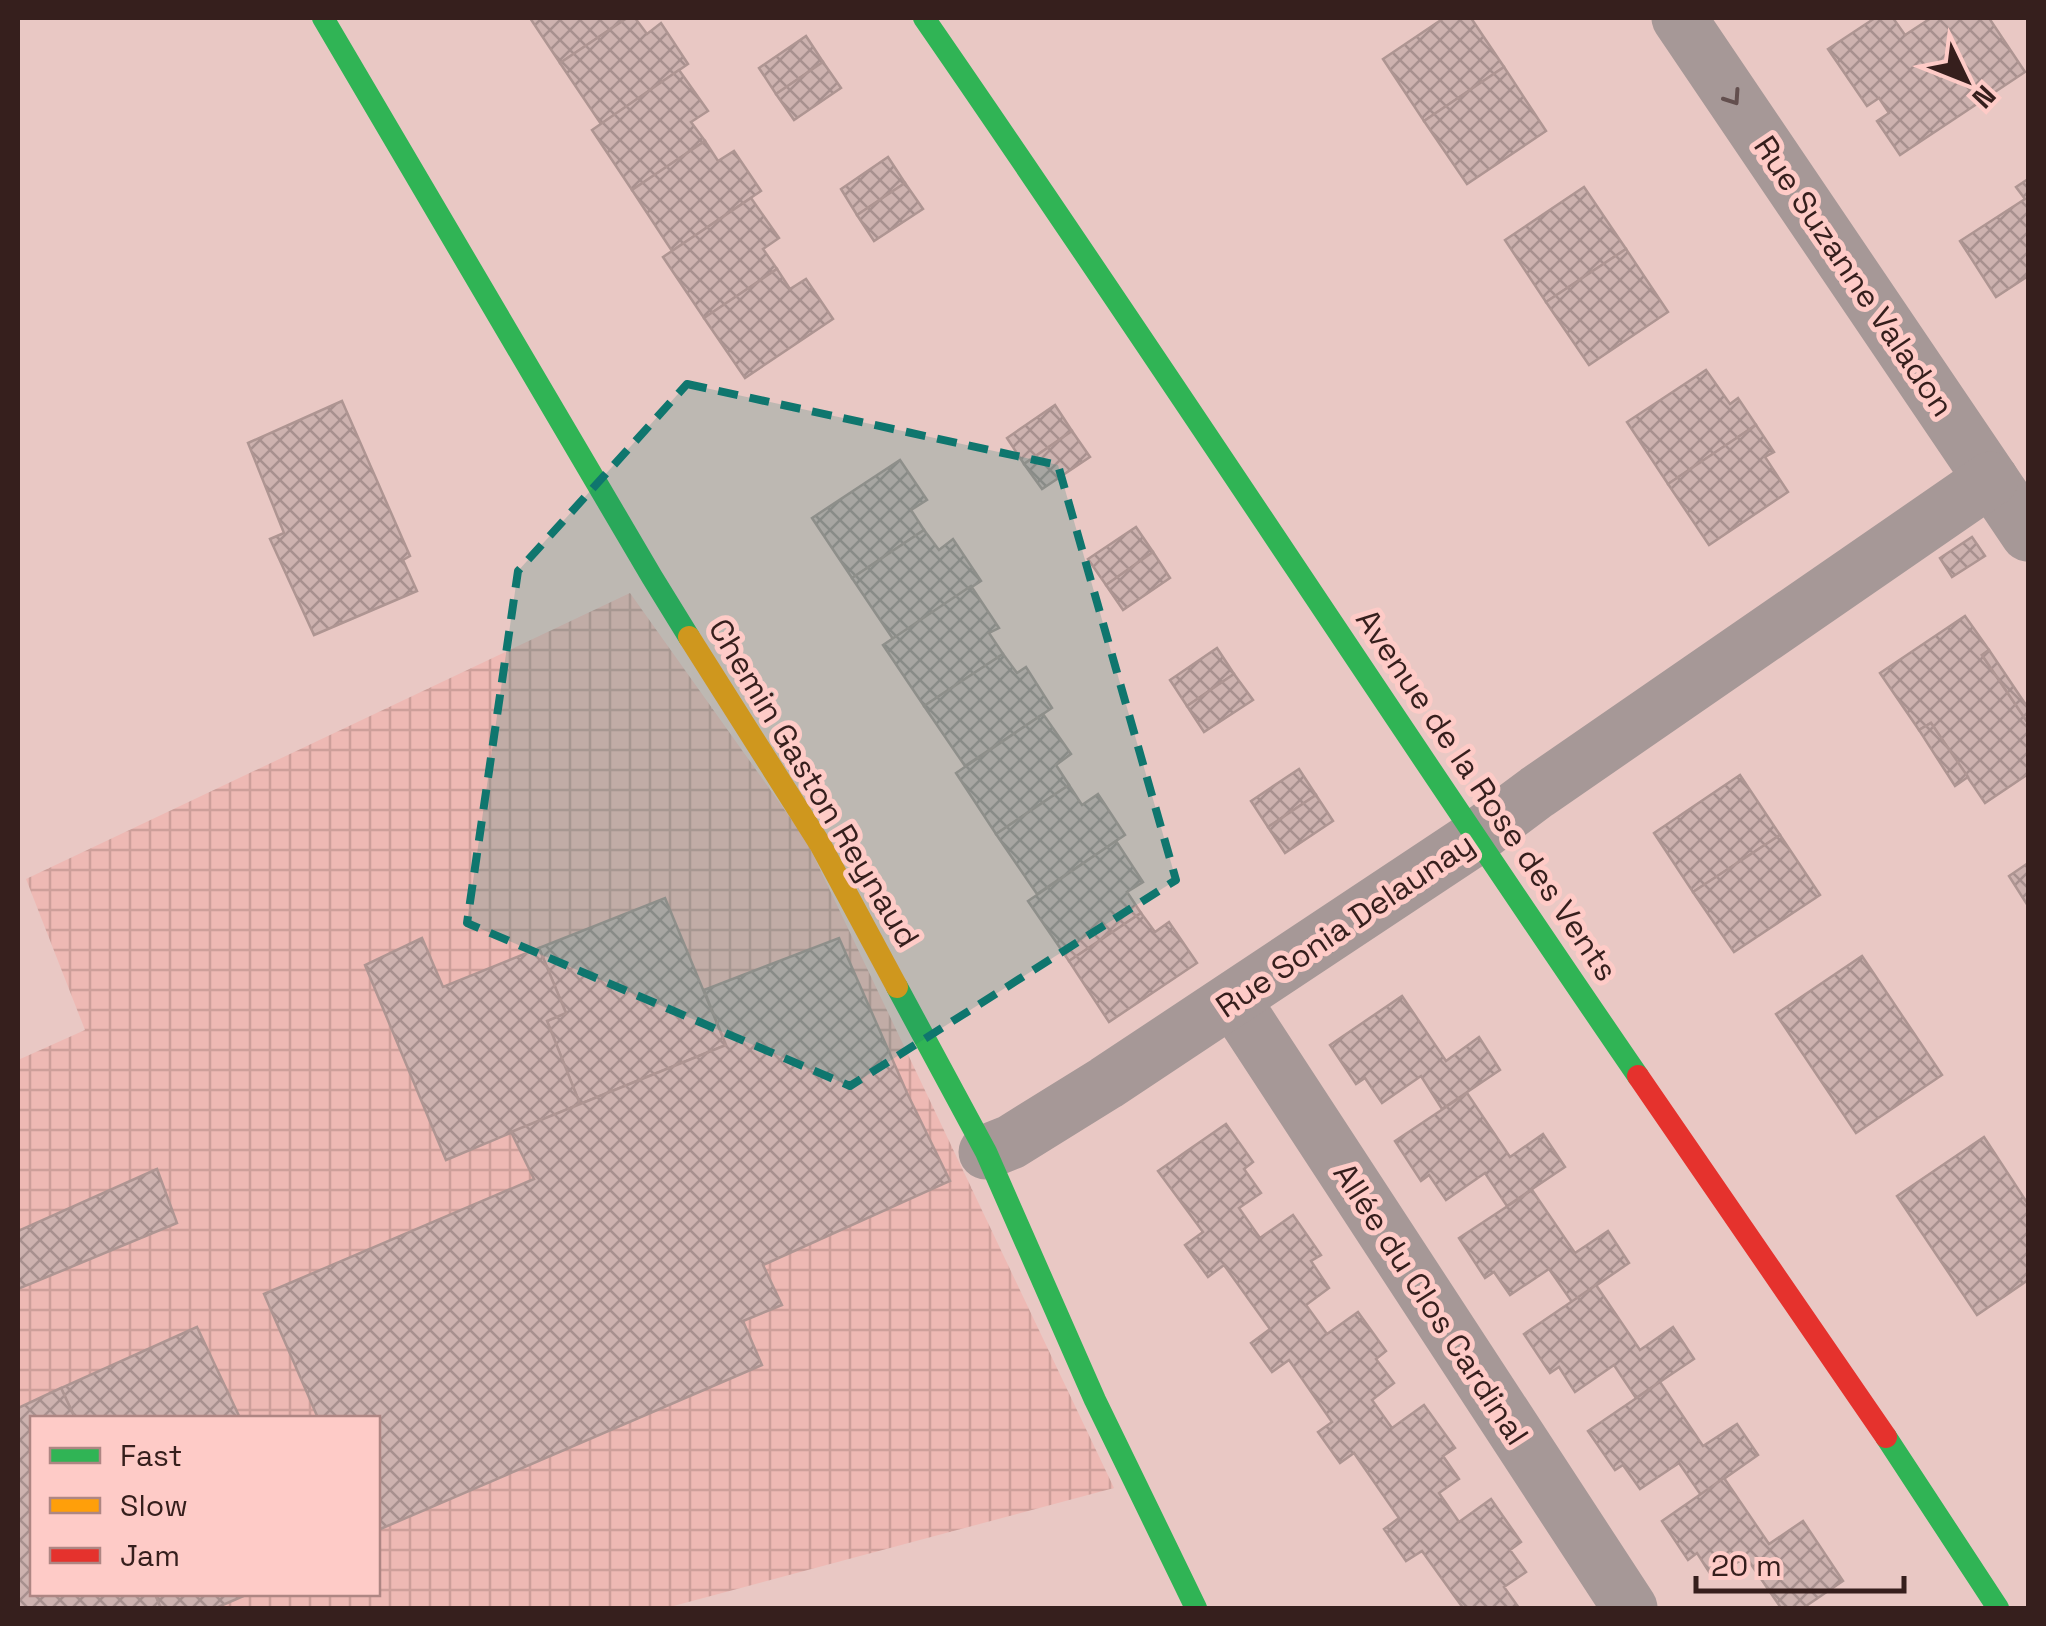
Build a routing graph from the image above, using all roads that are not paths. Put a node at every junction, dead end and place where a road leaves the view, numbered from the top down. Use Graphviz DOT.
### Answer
graph roads {
  1 [pos="323,18"];
  2 [pos="924,18"];
  3 [pos="1679,18"];
  4 [pos="1992,479"];
  5 [pos="2028,534"];
  6 [pos="1475,838"];
  7 [pos="1233,1000"];
  8 [pos="986,1152"];
  9 [pos="1196,1608"];
  10 [pos="1630,1608"];
  11 [pos="1998,1608"];
  1 -- 8 [label="street, Chemin Gaston Reynaud"];
  2 -- 6 [label="street, Avenue de la Rose des Vents"];
  3 -- 4 [label="street, Rue Suzanne Valadon, one-way"];
  4 -- 5 [label="street, Rue Suzanne Valadon"];
  4 -- 6 [label="street, Rue Sonia Delaunay"];
  6 -- 7 [label="street, Rue Sonia Delaunay"];
  6 -- 11 [label="street, Avenue de la Rose des Vents"];
  7 -- 8 [label="street, Rue Sonia Delaunay"];
  7 -- 10 [label="street, Allée du Clos Cardinal"];
  8 -- 9 [label="street, Chemin Gaston Reynaud"];
}
